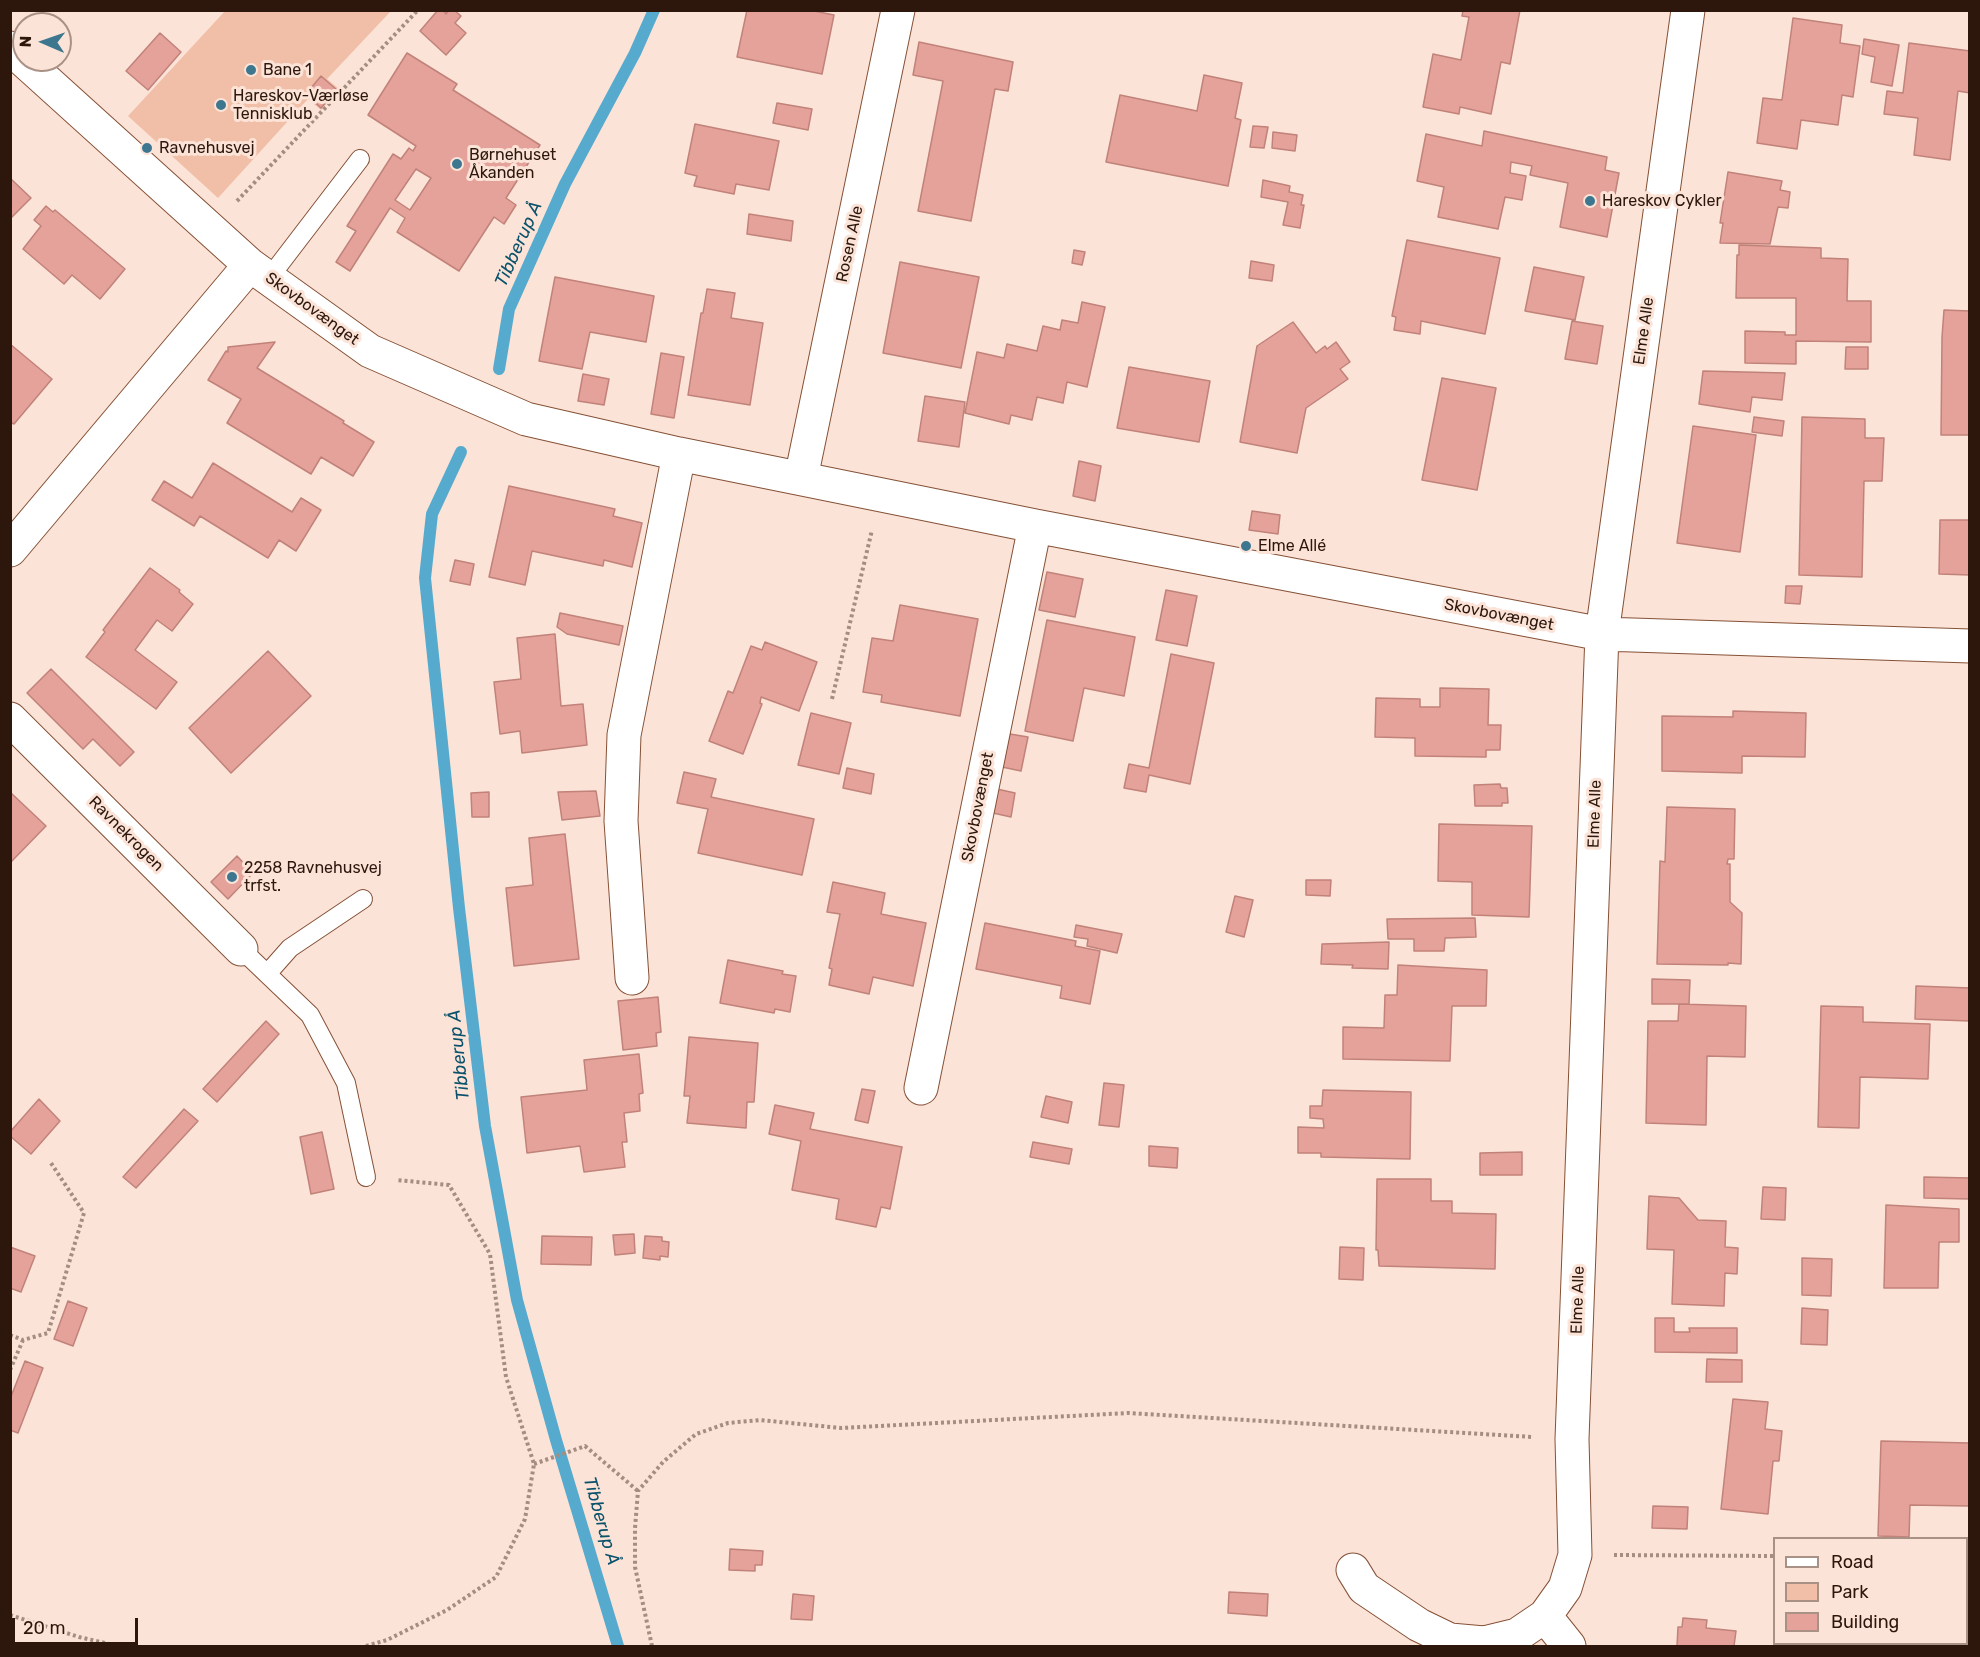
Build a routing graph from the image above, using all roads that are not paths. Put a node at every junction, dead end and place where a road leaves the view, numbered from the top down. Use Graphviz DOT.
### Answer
graph roads {
  1 [pos="898,10"];
  2 [pos="1688,10"];
  3 [pos="10,48"];
  4 [pos="360,159"];
  5 [pos="259,272"];
  6 [pos="679,454"];
  7 [pos="801,478"];
  8 [pos="1035,526"];
  9 [pos="10,550"];
  10 [pos="1602,634"];
  11 [pos="1970,646"];
  12 [pos="10,719"];
  13 [pos="363,899"];
  14 [pos="241,950"];
  15 [pos="267,974"];
  16 [pos="632,978"];
  17 [pos="921,1088"];
  18 [pos="366,1177"];
  19 [pos="1353,1570"];
  20 [pos="1545,1616"];
  21 [pos="1569,1647"];
  1 -- 7 [label="street, Rosen Alle"];
  2 -- 10 [label="street, Elme Alle"];
  3 -- 5 [label="street, Skovbovænget"];
  4 -- 5 [label="lane"];
  5 -- 6 [label="street, Skovbovænget"];
  5 -- 9 [label="street"];
  6 -- 7 [label="street, Skovbovænget"];
  6 -- 16 [label="street"];
  7 -- 8 [label="street, Skovbovænget"];
  8 -- 10 [label="street, Skovbovænget"];
  8 -- 17 [label="street, Skovbovænget"];
  10 -- 11 [label="street, Skovbovænget"];
  10 -- 20 [label="street, Elme Alle"];
  12 -- 14 [label="street, Ravnekrogen"];
  13 -- 15 [label="lane"];
  14 -- 15 [label="lane"];
  15 -- 18 [label="lane"];
  19 -- 20 [label="street, Elme Alle"];
  20 -- 21 [label="street"];
}
